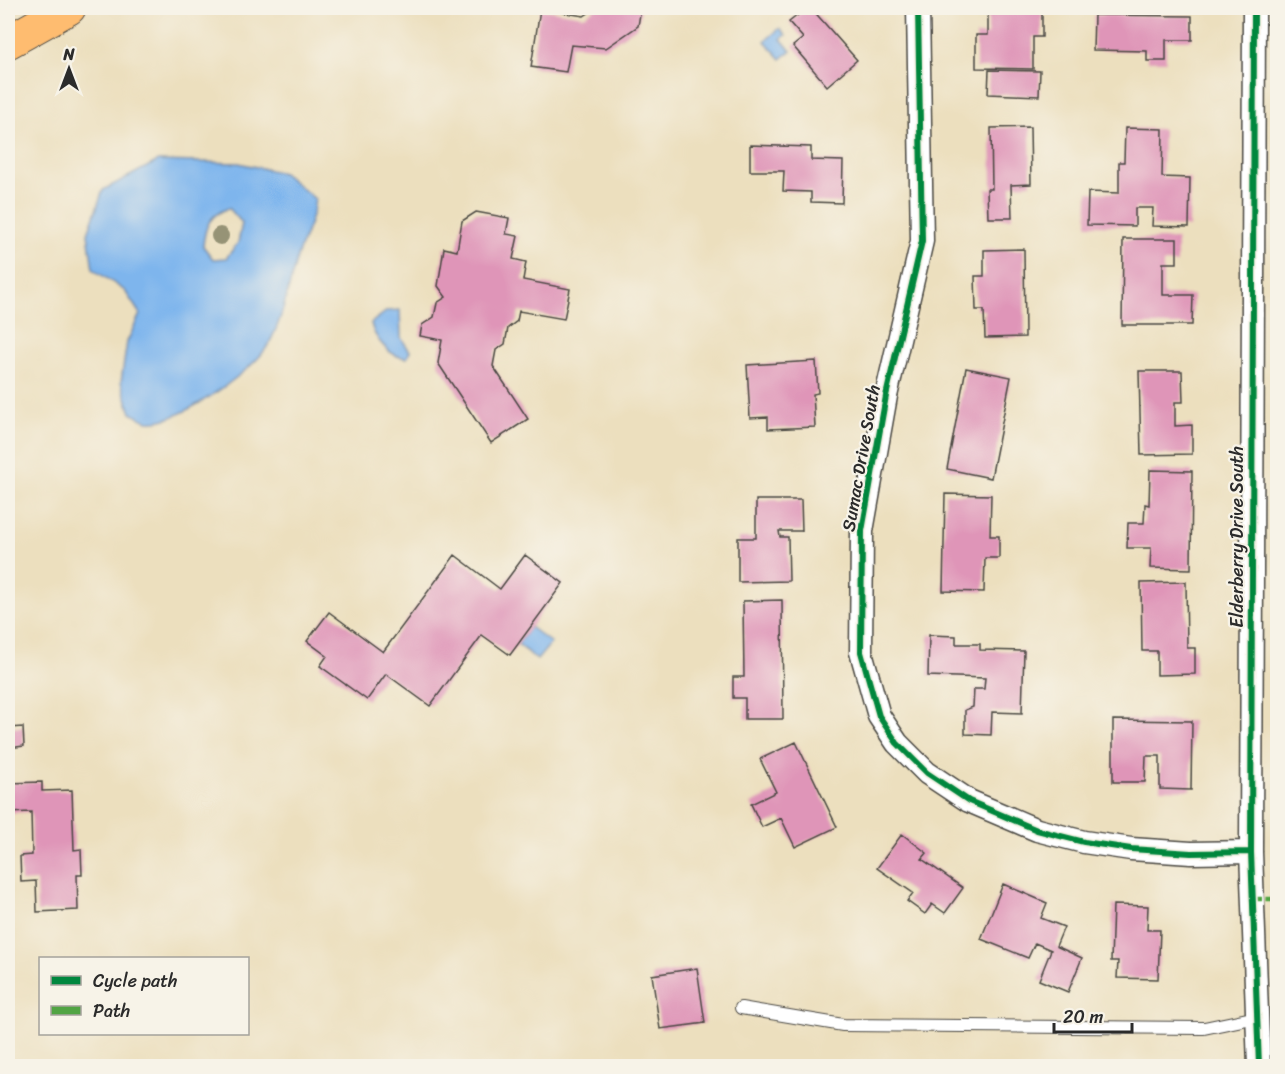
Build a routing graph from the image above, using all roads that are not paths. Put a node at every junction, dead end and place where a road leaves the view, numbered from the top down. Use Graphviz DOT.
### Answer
graph roads {
  1 [pos="69,8"];
  2 [pos="918,8"];
  3 [pos="1254,8"];
  4 [pos="8,42"];
  5 [pos="1251,852"];
  6 [pos="741,1008"];
  7 [pos="1257,1017"];
  8 [pos="1259,1066"];
  1 -- 4 [label="main road"];
  2 -- 5 [label="street, Sumac Drive South"];
  3 -- 5 [label="street, Elderberry Drive South"];
  5 -- 7 [label="street, Elderberry Drive South"];
  6 -- 7 [label="lane"];
  7 -- 8 [label="street, Elderberry Drive South"];
}
